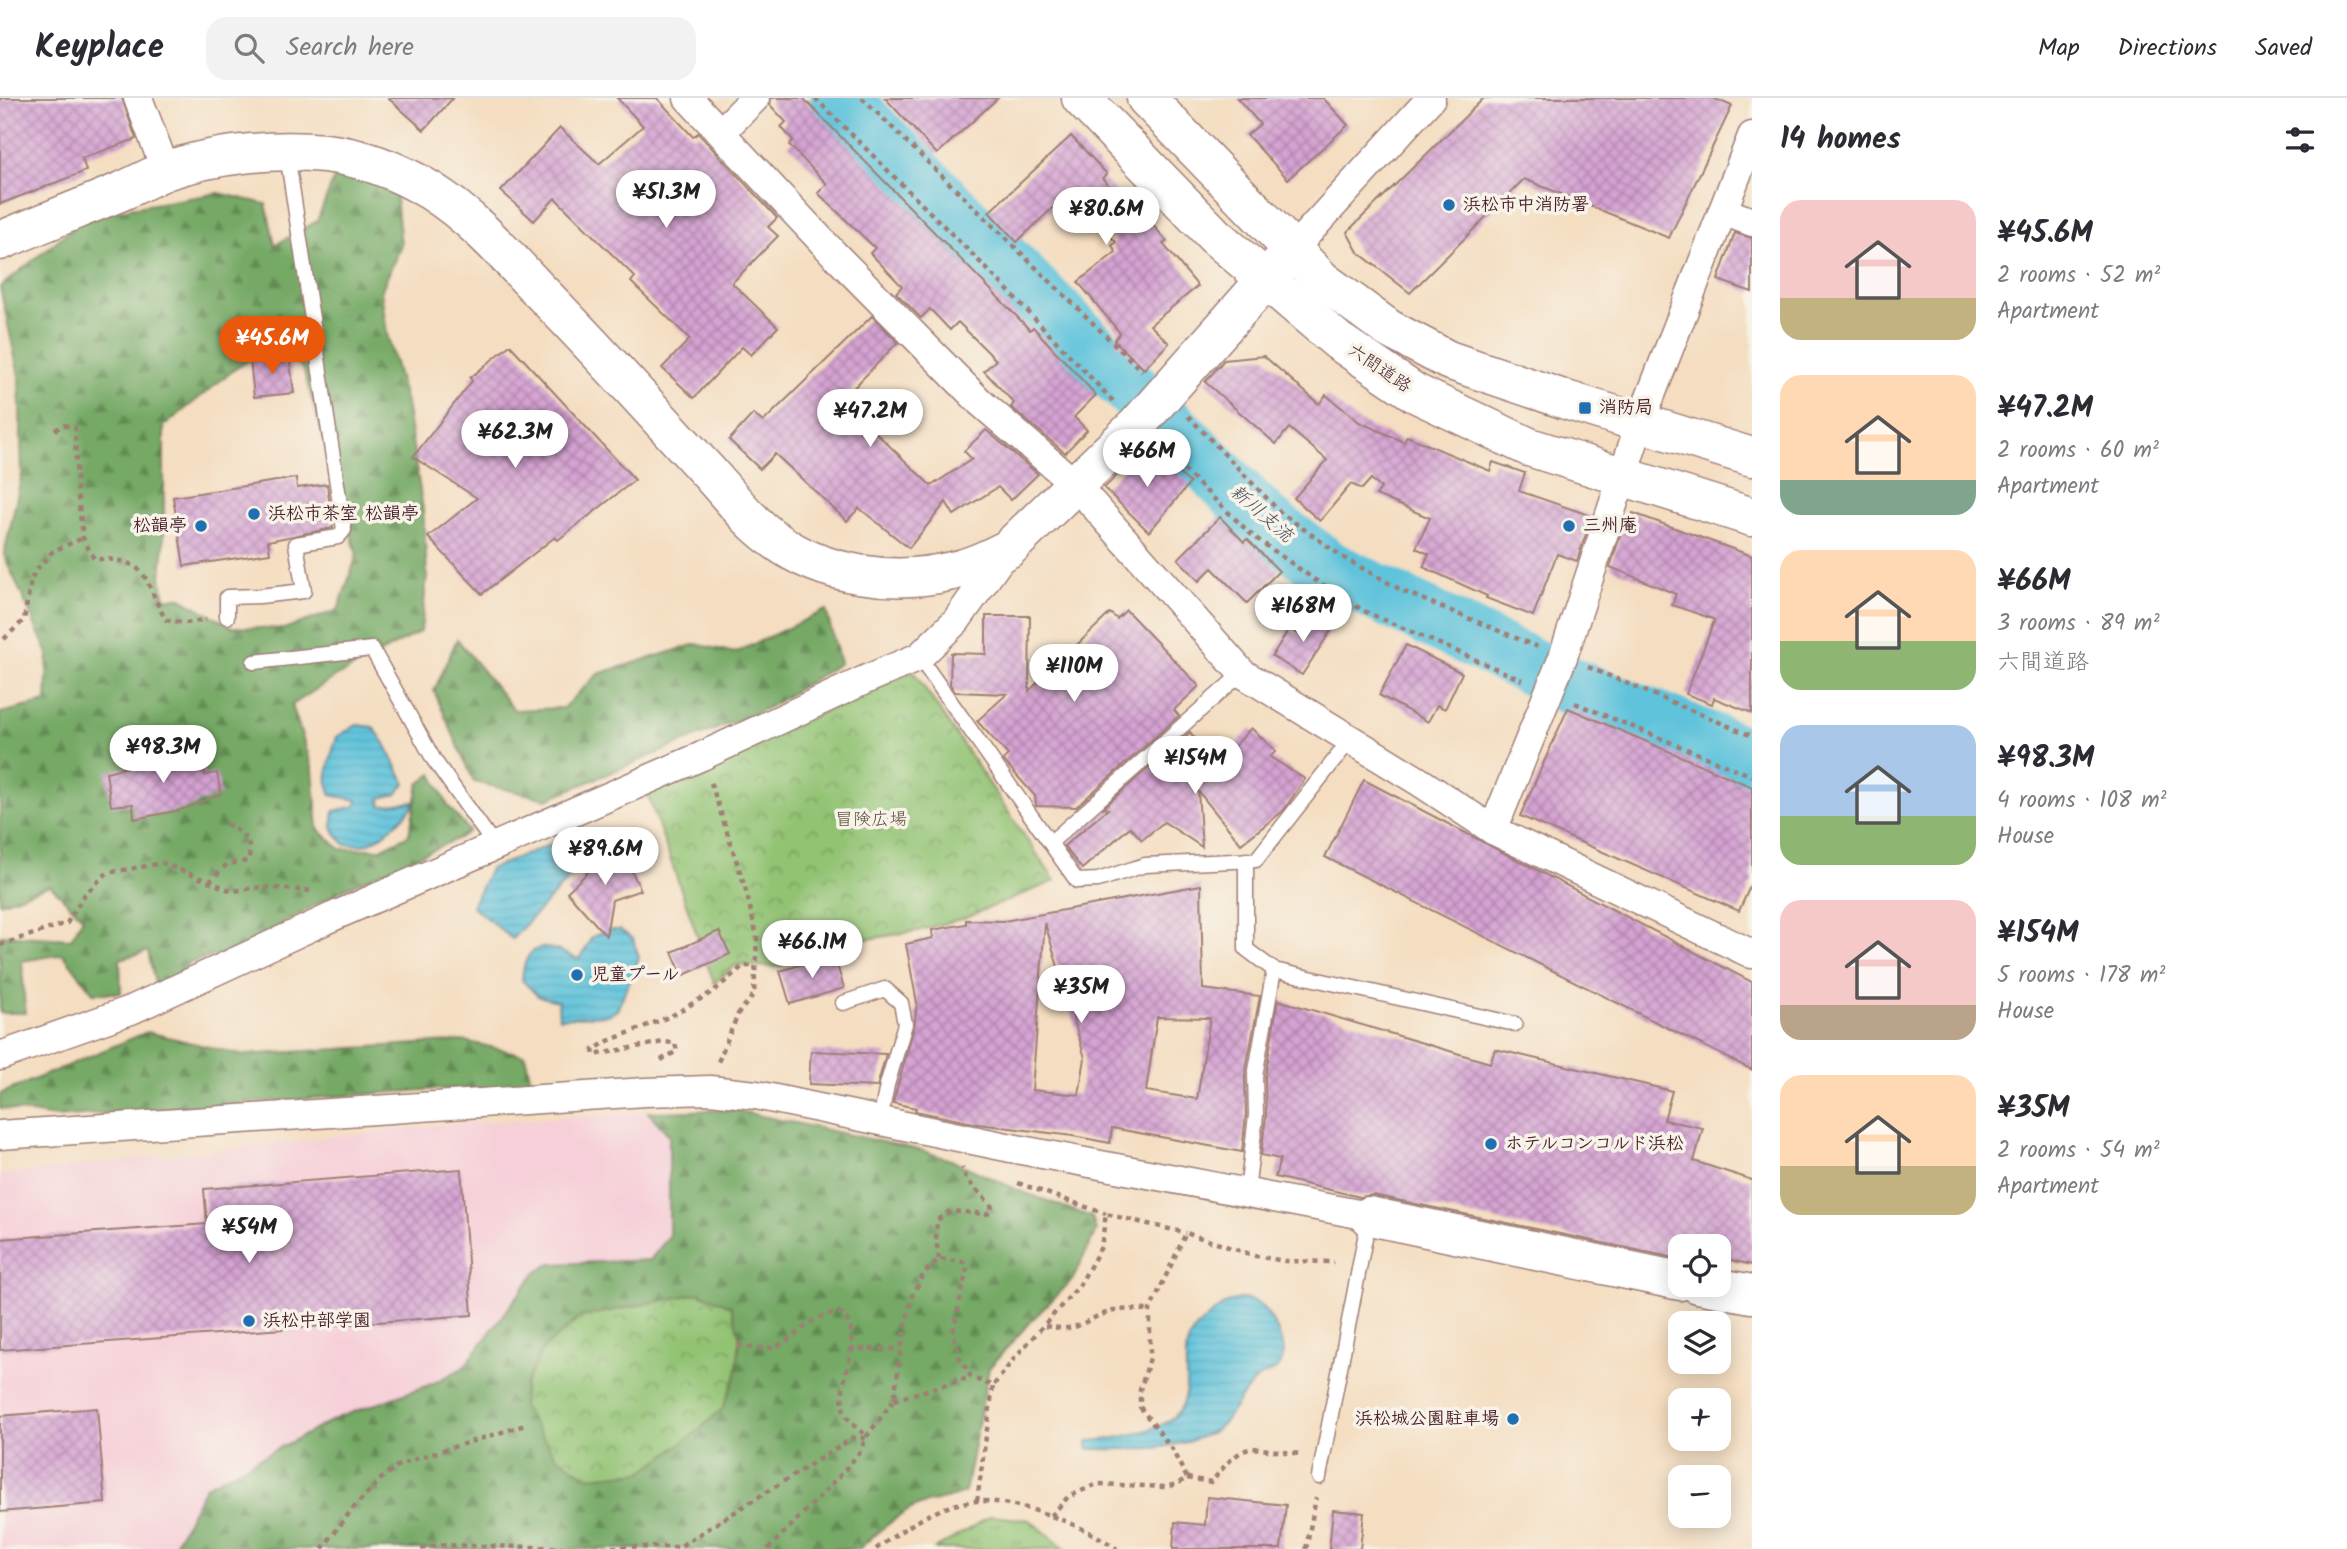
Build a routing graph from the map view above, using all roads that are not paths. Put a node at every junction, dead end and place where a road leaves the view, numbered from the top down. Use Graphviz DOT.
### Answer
graph roads {
  1 [pos="138,98"];
  2 [pos="688,98"];
  3 [pos="755,98"];
  4 [pos="1081,98"];
  5 [pos="1146,98"];
  6 [pos="1430,98"];
  7 [pos="721,132"];
  8 [pos="1752,136"];
  9 [pos="286,152"];
  10 [pos="166,171"];
  11 [pos="1723,211"];
  12 [pos="1752,222"];
  13 [pos="0,241"];
  14 [pos="1293,249"];
  15 [pos="1264,280"];
  16 [pos="1640,423"];
  17 [pos="1752,457"];
  18 [pos="1624,478"];
  19 [pos="1075,484"];
  20 [pos="1752,517"];
  21 [pos="1007,549"];
  22 [pos="226,617"];
  23 [pos="919,657"];
  24 [pos="254,662"];
  25 [pos="1242,673"];
  26 [pos="1351,739"];
  27 [pos="1493,830"];
  28 [pos="1051,842"];
  29 [pos="498,845"];
  30 [pos="1246,860"];
  31 [pos="1752,954"];
  32 [pos="1274,970"];
  33 [pos="843,1003"];
  34 [pos="1515,1024"];
  35 [pos="0,1056"];
  36 [pos="880,1121"];
  37 [pos="0,1135"];
  38 [pos="1247,1192"];
  39 [pos="1369,1216"];
  40 [pos="1668,1278"];
  41 [pos="1731,1290"];
  42 [pos="1752,1294"];
  43 [pos="1320,1477"];
  1 -- 10 [label="street"];
  2 -- 7 [label="street"];
  3 -- 7 [label="street"];
  4 -- 15 [label="street, 六間道路"];
  5 -- 14 [label="street"];
  6 -- 14 [label="street"];
  7 -- 19 [label="street"];
  8 -- 11 [label="street"];
  9 -- 10 [label="street"];
  9 -- 21 [label="street"];
  9 -- 22 [label="lane"];
  10 -- 13 [label="street"];
  11 -- 12 [label="street"];
  11 -- 16 [label="street"];
  14 -- 15 [label="street"];
  14 -- 16 [label="street"];
  15 -- 18 [label="street, 六間道路"];
  15 -- 19 [label="street"];
  16 -- 17 [label="street"];
  16 -- 18 [label="street"];
  18 -- 20 [label="street, 六間道路"];
  18 -- 27 [label="street"];
  19 -- 21 [label="street"];
  19 -- 25 [label="street"];
  21 -- 23 [label="street"];
  23 -- 28 [label="lane"];
  23 -- 29 [label="street"];
  24 -- 29 [label="lane"];
  25 -- 26 [label="street"];
  25 -- 28 [label="lane"];
  26 -- 27 [label="street"];
  26 -- 30 [label="lane"];
  27 -- 31 [label="street"];
  28 -- 30 [label="lane"];
  29 -- 35 [label="street"];
  30 -- 32 [label="lane"];
  32 -- 34 [label="lane"];
  32 -- 38 [label="lane"];
  33 -- 36 [label="lane"];
  36 -- 37 [label="street"];
  36 -- 38 [label="street"];
  38 -- 39 [label="street"];
  39 -- 40 [label="street"];
  39 -- 43 [label="lane"];
  41 -- 42 [label="street"];
}
